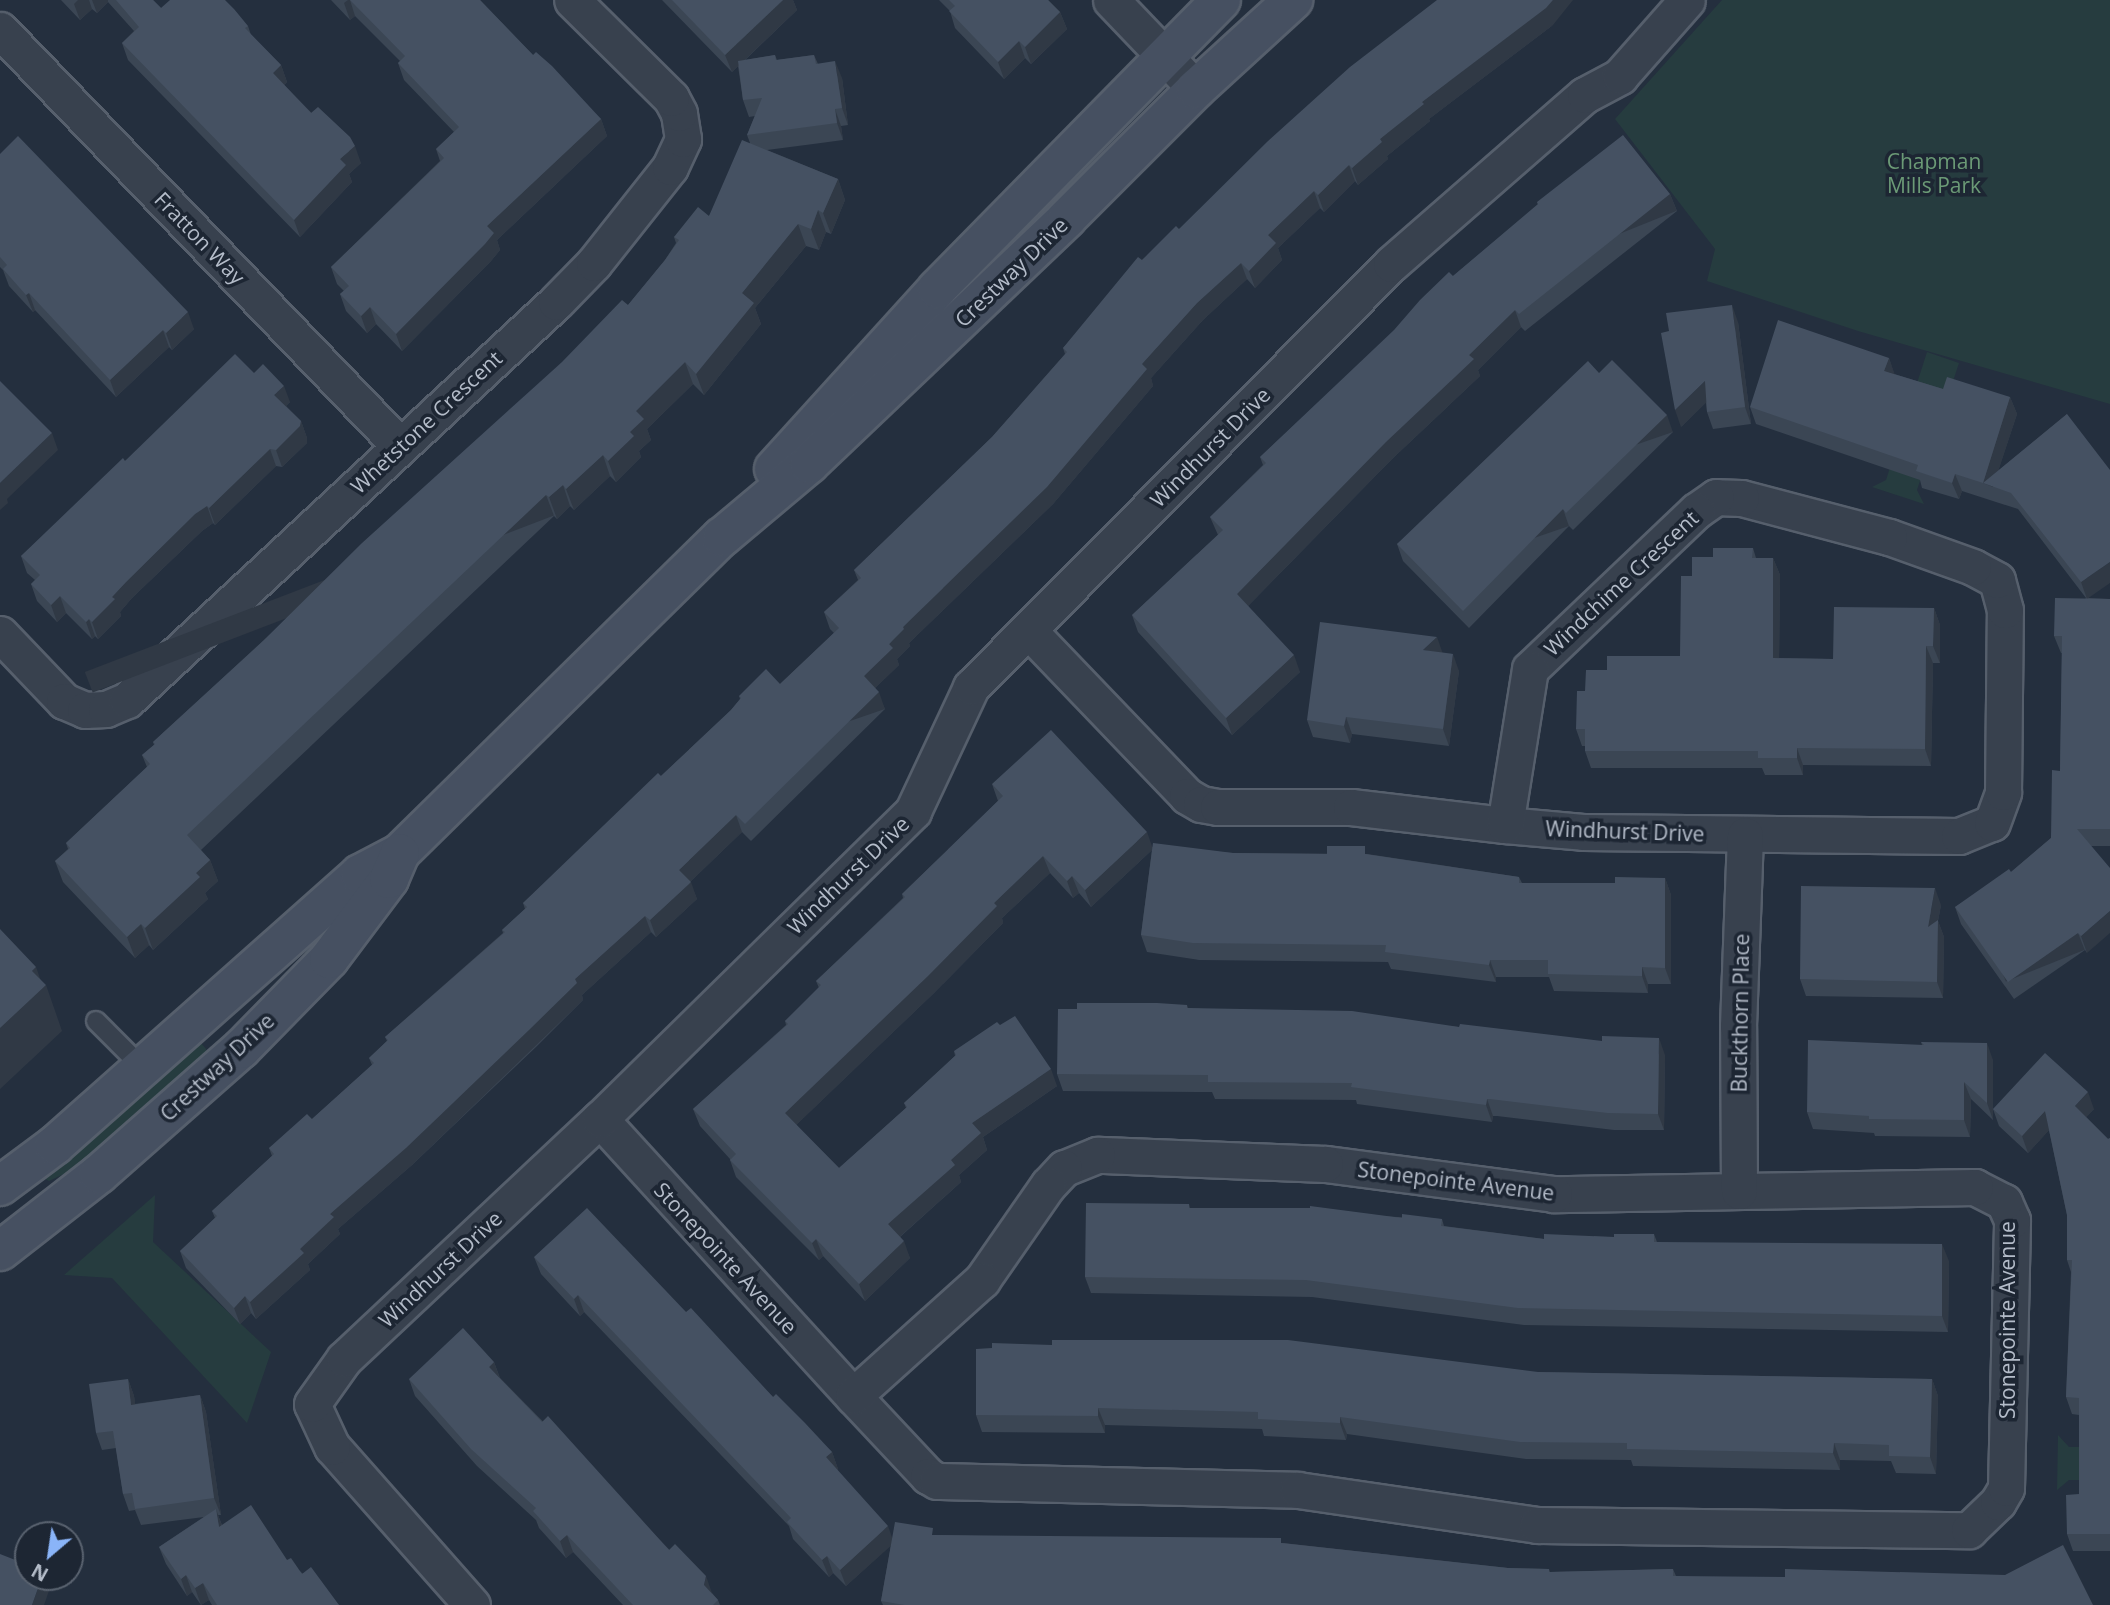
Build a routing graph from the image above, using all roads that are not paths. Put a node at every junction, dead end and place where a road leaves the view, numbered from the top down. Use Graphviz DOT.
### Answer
graph roads {
  1 [pos="572,0"];
  2 [pos="1111,0"];
  3 [pos="1220,0"];
  4 [pos="1293,0"];
  5 [pos="1688,0"];
  6 [pos="0,30"];
  7 [pos="1163,56"];
  8 [pos="1196,89"];
  9 [pos="400,446"];
  10 [pos="722,537"];
  11 [pos="1028,630"];
  12 [pos="0,634"];
  13 [pos="1505,825"];
  14 [pos="1745,835"];
  15 [pos="400,853"];
  16 [pos="96,1021"];
  17 [pos="143,1068"];
  18 [pos="600,1119"];
  19 [pos="0,1186"];
  20 [pos="1738,1191"];
  21 [pos="1,1248"];
  22 [pos="853,1396"];
  23 [pos="472,1605"];
  1 -- 9 [label="street, Whetstone Crescent"];
  2 -- 7 [label="street"];
  3 -- 7 [label="street, Crestway Drive"];
  4 -- 8 [label="street, Crestway Drive"];
  5 -- 11 [label="street, Windhurst Drive"];
  6 -- 9 [label="street, Fratton Way"];
  7 -- 8 [label="street"];
  7 -- 10 [label="street, Crestway Drive"];
  8 -- 10 [label="street, Crestway Drive"];
  9 -- 12 [label="street, Whetstone Crescent"];
  10 -- 15 [label="street, Crestway Drive"];
  11 -- 13 [label="street"];
  11 -- 18 [label="street, Windhurst Drive"];
  13 -- 14 [label="street, Windhurst Drive"];
  13 -- 14 [label="street, Windchime Crescent"];
  14 -- 20 [label="street, Buckthorn Place"];
  15 -- 17 [label="street, Crestway Drive"];
  15 -- 21 [label="street, Crestway Drive"];
  16 -- 17 [label="lane"];
  17 -- 19 [label="street, Crestway Drive"];
  18 -- 22 [label="street, Stonepointe Avenue"];
  18 -- 23 [label="street, Windhurst Drive"];
  20 -- 22 [label="street, Stonepointe Avenue"];
  20 -- 22 [label="street, Stonepointe Avenue"];
}
